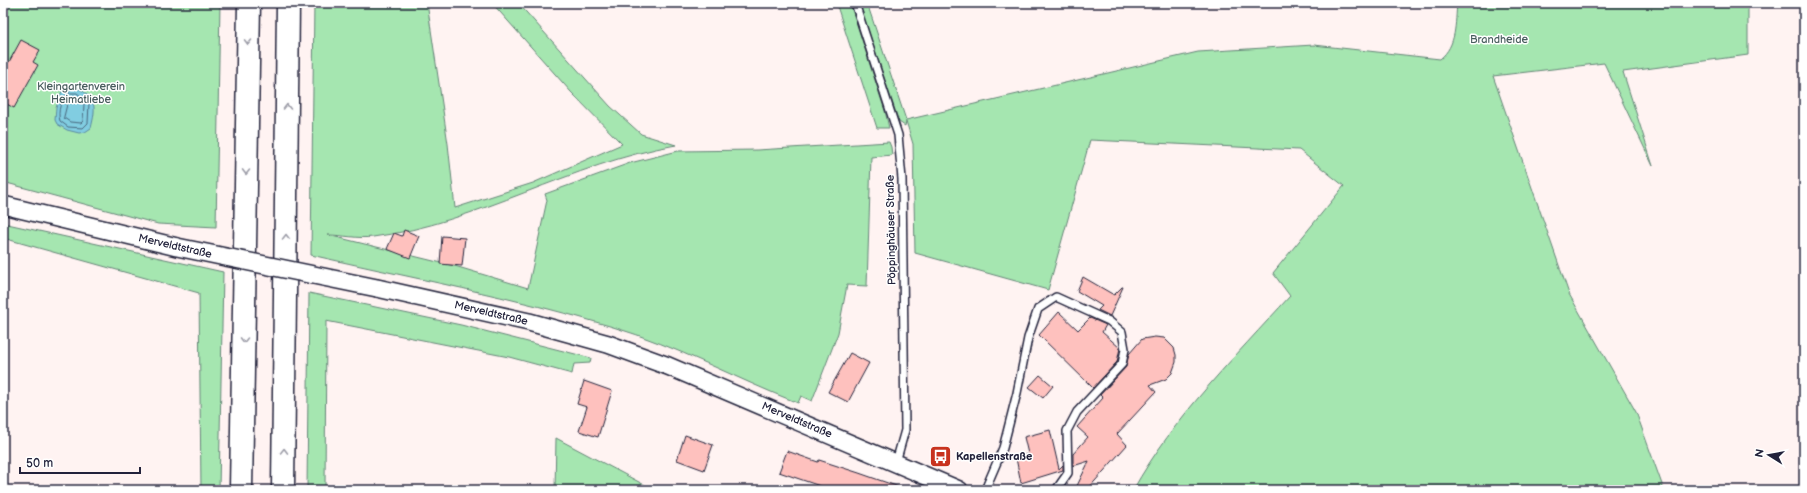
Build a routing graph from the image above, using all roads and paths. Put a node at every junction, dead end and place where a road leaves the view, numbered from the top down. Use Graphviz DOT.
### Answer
graph roads {
  1 [pos="249,3"];
  2 [pos="288,3"];
  3 [pos="855,3"];
  4 [pos="3,205"];
  5 [pos="896,462"];
  6 [pos="242,490"];
  7 [pos="283,490"];
  8 [pos="959,490"];
  9 [pos="985,490"];
  10 [pos="1056,490"];
  1 -- 6 [label="highway, one-way"];
  7 -- 2 [label="highway, one-way"];
  3 -- 5 [label="lane, Pöppinghäuser Straße"];
  4 -- 5 [label="street, Merveldtstraße, bridge"];
  5 -- 8 [label="street, Merveldtstraße"];
  9 -- 10 [label="lane"];
}
